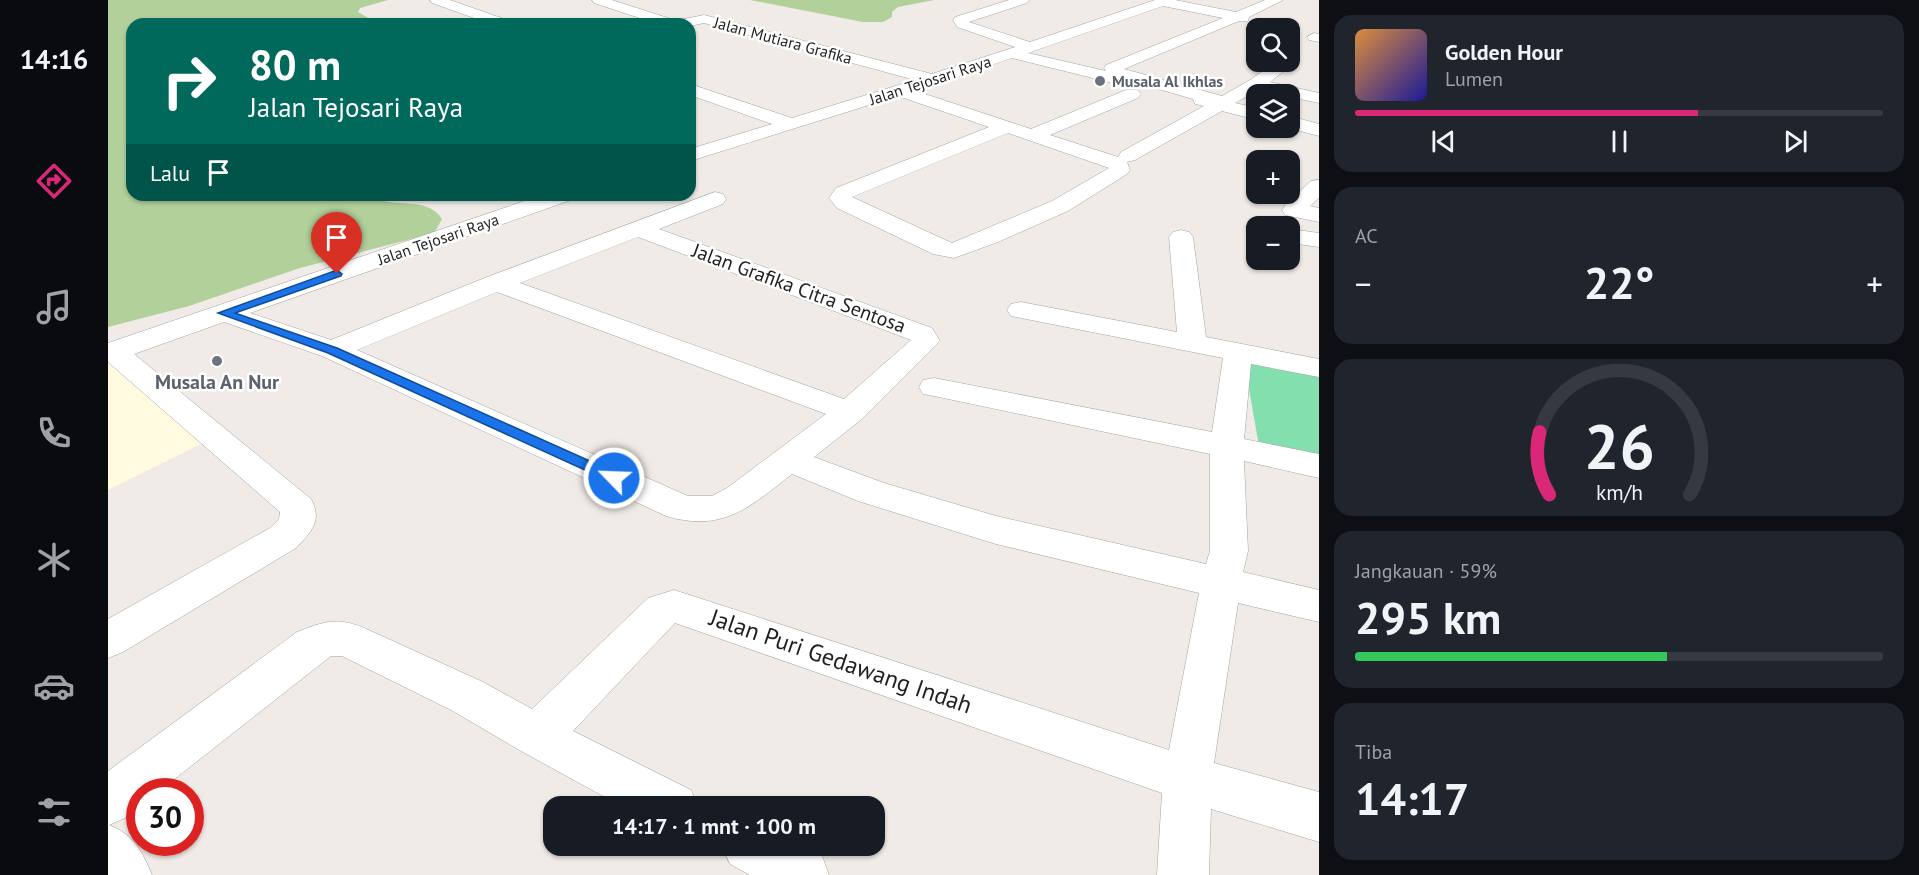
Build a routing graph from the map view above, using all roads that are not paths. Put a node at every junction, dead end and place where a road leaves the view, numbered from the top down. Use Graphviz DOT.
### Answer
graph roads {
  1 [pos="437,0"];
  2 [pos="598,0"];
  3 [pos="1022,0"];
  4 [pos="1276,0"];
  5 [pos="1165,1"];
  6 [pos="682,11"];
  7 [pos="1237,17"];
  8 [pos="488,18"];
  9 [pos="654,18"];
  10 [pos="704,19"];
  11 [pos="1246,19"];
  12 [pos="696,21"];
  13 [pos="1024,51"];
  14 [pos="1272,72"];
  15 [pos="933,80"];
  16 [pos="1257,84"];
  17 [pos="1246,90"];
  18 [pos="696,91"];
  19 [pos="899,91"];
  20 [pos="1132,94"];
  21 [pos="1300,94"];
  22 [pos="1319,98"];
  23 [pos="1222,103"];
  24 [pos="1246,111"];
  25 [pos="792,124"];
  26 [pos="1300,125"];
  27 [pos="1007,127"];
  28 [pos="1319,130"];
  29 [pos="1032,135"];
  30 [pos="696,153"];
  31 [pos="1128,156"];
  32 [pos="1319,186"];
  33 [pos="715,200"];
  34 [pos="546,201"];
  35 [pos="1293,210"];
  36 [pos="1319,215"];
  37 [pos="1284,216"];
  38 [pos="638,229"];
  39 [pos="1181,237"];
  40 [pos="1300,237"];
  41 [pos="1319,240"];
  42 [pos="496,283"];
  43 [pos="1021,310"];
  44 [pos="224,313"];
  45 [pos="1194,345"];
  46 [pos="332,350"];
  47 [pos="110,352"];
  48 [pos="1238,352"];
  49 [pos="1319,368"];
  50 [pos="934,387"];
  51 [pos="851,412"];
  52 [pos="1227,446"];
  53 [pos="788,460"];
  54 [pos="1319,466"];
  55 [pos="1221,582"];
  56 [pos="1319,606"];
  57 [pos="108,640"];
  58 [pos="537,736"];
  59 [pos="1187,779"];
  60 [pos="652,796"];
  61 [pos="108,801"];
  62 [pos="1319,817"];
  63 [pos="108,850"];
  64 [pos="767,856"];
  65 [pos="126,875"];
  66 [pos="803,875"];
  67 [pos="1183,875"];
  1 -- 8 [label="street"];
  2 -- 9 [label="street, Jalan Mutiara Grafika"];
  3 -- 13 [label="street"];
  4 -- 7 [label="street"];
  5 -- 7 [label="street"];
  5 -- 13 [label="street, Jalan Tejosari Raya"];
  6 -- 10 [label="street"];
  7 -- 11 [label="street"];
  7 -- 23 [label="street"];
  10 -- 12 [label="street, Jalan Mutiara Grafika"];
  10 -- 15 [label="street, Jalan Mutiara Grafika"];
  13 -- 15 [label="street, Jalan Tejosari Raya"];
  13 -- 23 [label="street"];
  14 -- 16 [label="street"];
  15 -- 19 [label="street, Jalan Tejosari Raya"];
  17 -- 23 [label="street"];
  18 -- 25 [label="street"];
  19 -- 25 [label="street, Jalan Tejosari Raya"];
  19 -- 27 [label="street"];
  20 -- 29 [label="street"];
  21 -- 22 [label="street"];
  23 -- 24 [label="street"];
  23 -- 31 [label="street"];
  25 -- 30 [label="street, Jalan Tejosari Raya"];
  26 -- 28 [label="street"];
  27 -- 29 [label="street"];
  27 -- 29 [label="street"];
  32 -- 35 [label="street"];
  33 -- 38 [label="street"];
  34 -- 44 [label="street, Jalan Tejosari Raya"];
  35 -- 36 [label="street"];
  35 -- 37 [label="street"];
  38 -- 42 [label="street"];
  38 -- 51 [label="street, Jalan Grafika Citra Sentosa"];
  39 -- 45 [label="street"];
  40 -- 41 [label="street"];
  42 -- 46 [label="street"];
  42 -- 51 [label="street"];
  43 -- 45 [label="street"];
  44 -- 46 [label="street, Jalan Grafika Citra Sentosa"];
  44 -- 47 [label="street, Jalan Tejosari Raya"];
  45 -- 48 [label="street"];
  46 -- 53 [label="street, Jalan Grafika Citra Sentosa"];
  47 -- 57 [label="street"];
  48 -- 49 [label="street"];
  48 -- 52 [label="street"];
  50 -- 52 [label="street"];
  51 -- 53 [label="street, Jalan Grafika Citra Sentosa"];
  52 -- 54 [label="street"];
  52 -- 55 [label="street"];
  53 -- 55 [label="street"];
  55 -- 56 [label="street"];
  55 -- 59 [label="street"];
  58 -- 59 [label="street, Jalan Puri Gedawang Indah"];
  58 -- 60 [label="street"];
  58 -- 61 [label="street"];
  59 -- 62 [label="street, Jalan Puri Gedawang Indah"];
  59 -- 67 [label="street"];
  63 -- 65 [label="street"];
  64 -- 66 [label="street"];
}
